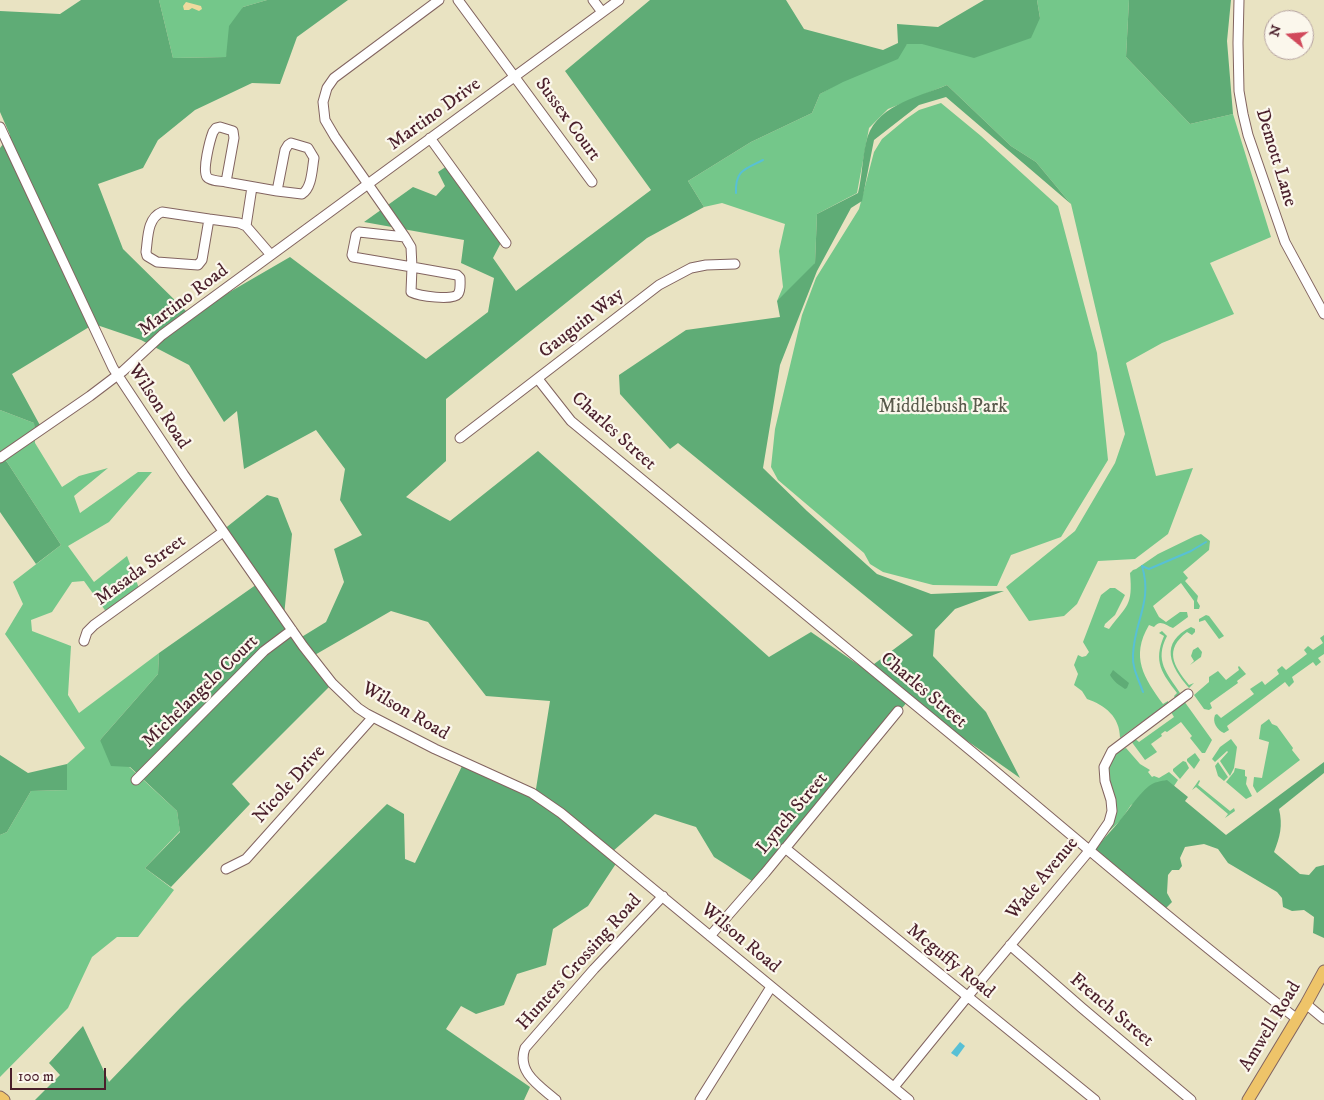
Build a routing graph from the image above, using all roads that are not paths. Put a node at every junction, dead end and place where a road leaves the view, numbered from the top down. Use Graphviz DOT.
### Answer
graph roads {
  1 [pos="439,0"];
  2 [pos="458,0"];
  3 [pos="593,0"];
  4 [pos="619,0"];
  5 [pos="1239,0"];
  6 [pos="602,12"];
  7 [pos="515,76"];
  8 [pos="0,127"];
  9 [pos="430,138"];
  10 [pos="226,182"];
  11 [pos="592,182"];
  12 [pos="368,184"];
  13 [pos="252,187"];
  14 [pos="277,191"];
  15 [pos="209,219"];
  16 [pos="246,226"];
  17 [pos="405,237"];
  18 [pos="506,243"];
  19 [pos="271,255"];
  20 [pos="735,264"];
  21 [pos="412,267"];
  22 [pos="1324,314"];
  23 [pos="118,375"];
  24 [pos="538,379"];
  25 [pos="460,438"];
  26 [pos="0,458"];
  27 [pos="224,532"];
  28 [pos="292,630"];
  29 [pos="84,641"];
  30 [pos="1188,694"];
  31 [pos="898,710"];
  32 [pos="373,717"];
  33 [pos="136,780"];
  34 [pos="786,848"];
  35 [pos="1089,851"];
  36 [pos="226,869"];
  37 [pos="663,896"];
  38 [pos="710,936"];
  39 [pos="1010,945"];
  40 [pos="1324,971"];
  41 [pos="771,987"];
  42 [pos="968,996"];
  43 [pos="1306,1004"];
  44 [pos="1297,1019"];
  45 [pos="1324,1020"];
  46 [pos="894,1087"];
  47 [pos="0,1097"];
  48 [pos="4,1100"];
  49 [pos="556,1100"];
  50 [pos="700,1100"];
  51 [pos="909,1100"];
  52 [pos="1095,1100"];
  53 [pos="1191,1100"];
  54 [pos="1248,1100"];
  1 -- 12 [label="street"];
  2 -- 7 [label="street, Sussex Court"];
  3 -- 6 [label="street"];
  4 -- 6 [label="street, Martino Drive"];
  5 -- 22 [label="street, Demott Lane"];
  6 -- 7 [label="street, Martino Drive"];
  7 -- 9 [label="street, Martino Drive"];
  7 -- 11 [label="street, Sussex Court"];
  8 -- 23 [label="street, Wilson Road"];
  9 -- 12 [label="street, Martino Drive"];
  9 -- 18 [label="street"];
  10 -- 10 [label="street"];
  10 -- 13 [label="street"];
  12 -- 17 [label="street"];
  12 -- 19 [label="street, Martino Drive"];
  13 -- 14 [label="street"];
  13 -- 16 [label="street"];
  14 -- 14 [label="street"];
  15 -- 15 [label="street"];
  15 -- 16 [label="street"];
  16 -- 19 [label="street"];
  17 -- 21 [label="street"];
  17 -- 21 [label="street"];
  19 -- 23 [label="street, Martino Road"];
  20 -- 24 [label="street, Gauguin Way"];
  21 -- 21 [label="street"];
  23 -- 26 [label="street, Martino Road"];
  23 -- 27 [label="street, Wilson Road"];
  24 -- 25 [label="street, Gauguin Way"];
  24 -- 35 [label="street, Charles Street"];
  27 -- 28 [label="street, Wilson Road"];
  27 -- 29 [label="street, Masada Street"];
  28 -- 32 [label="street, Wilson Road"];
  28 -- 33 [label="street, Michelangelo Court"];
  30 -- 35 [label="street, Wade Avenue"];
  31 -- 34 [label="street, Lynch Street"];
  32 -- 36 [label="street, Nicole Drive"];
  32 -- 37 [label="street, Wilson Road"];
  34 -- 38 [label="street, Lynch Street"];
  34 -- 42 [label="street, Mcguffy Road"];
  35 -- 39 [label="street, Wade Avenue"];
  35 -- 44 [label="street, Charles Street"];
  37 -- 38 [label="street, Wilson Road"];
  37 -- 49 [label="street, Hunters Crossing Road"];
  38 -- 41 [label="street, Wilson Road"];
  39 -- 42 [label="street, Wade Avenue"];
  39 -- 53 [label="street, French Street"];
  40 -- 43 [label="main road, Amwell Road"];
  41 -- 46 [label="street, Wilson Road"];
  41 -- 50 [label="street"];
  42 -- 46 [label="street, Wade Avenue"];
  42 -- 52 [label="street, Mcguffy Road"];
  43 -- 44 [label="main road, Amwell Road"];
  43 -- 45 [label="street"];
  44 -- 54 [label="main road, Amwell Road"];
  46 -- 51 [label="street, Wilson Road"];
  47 -- 48 [label="main road"];
}
